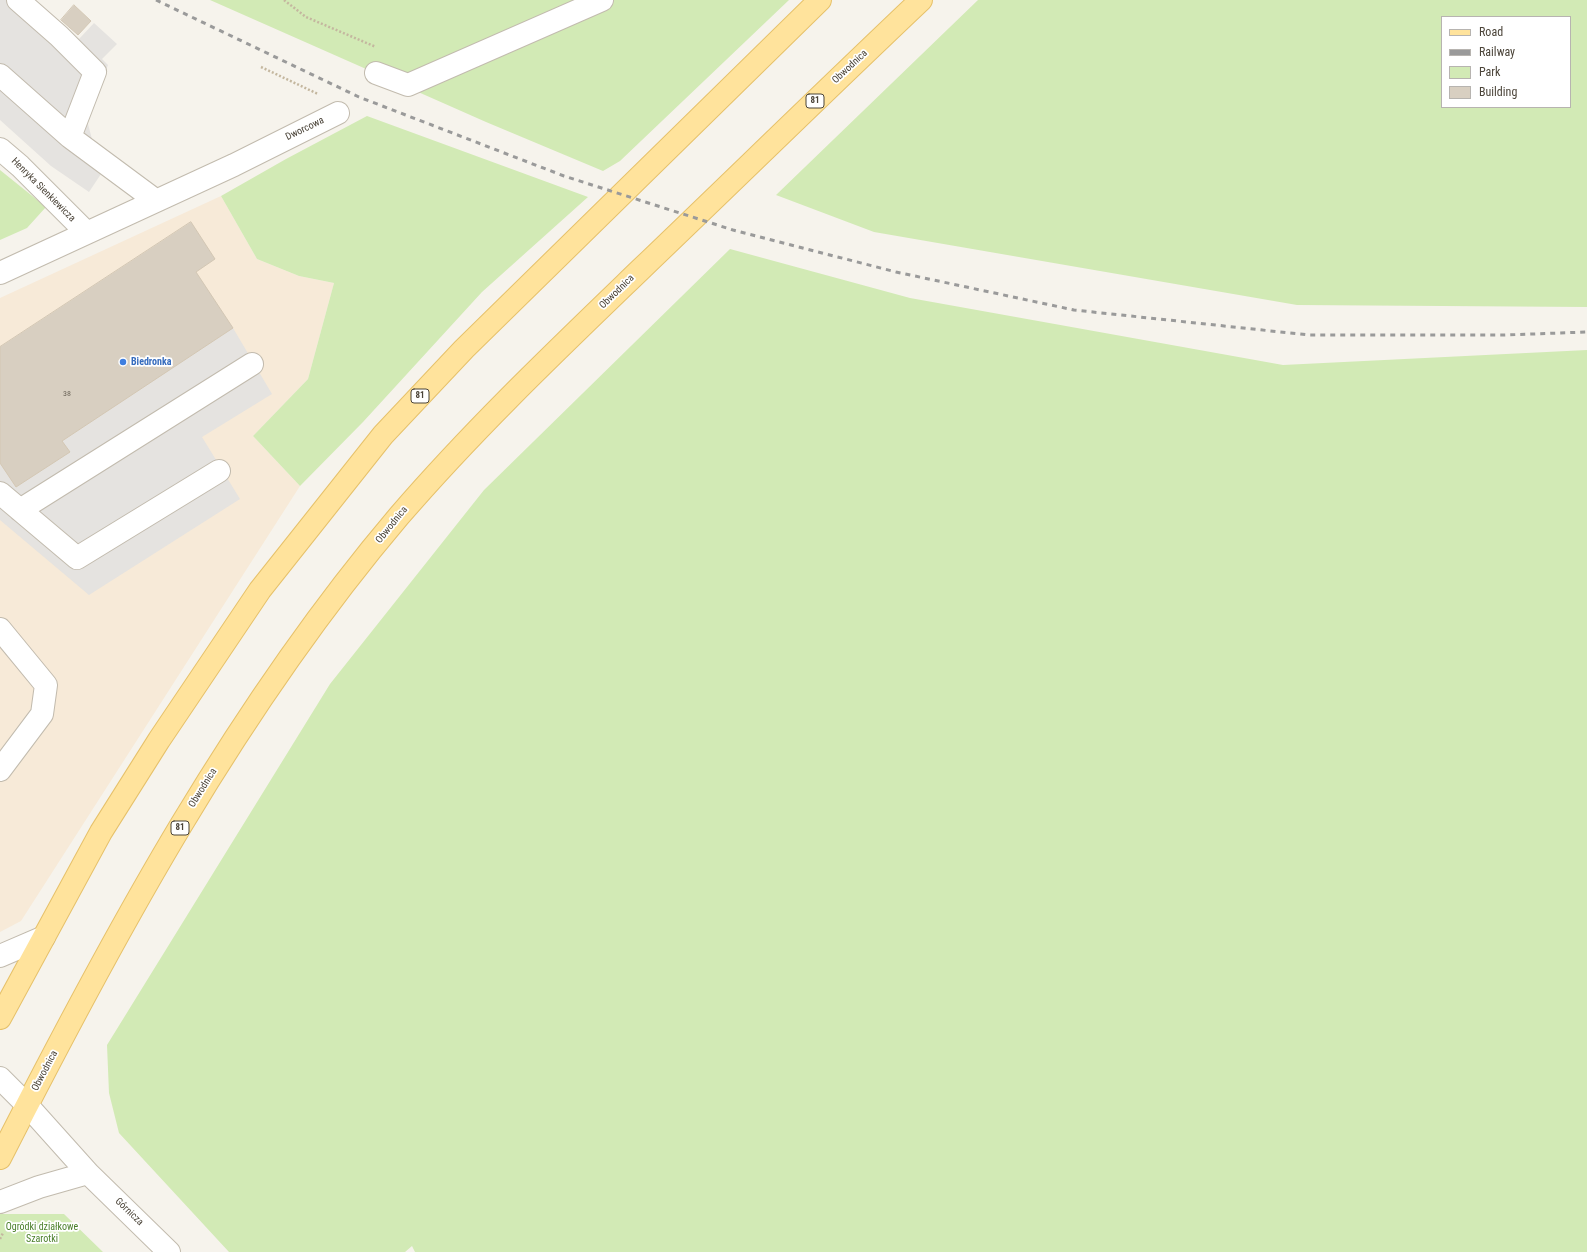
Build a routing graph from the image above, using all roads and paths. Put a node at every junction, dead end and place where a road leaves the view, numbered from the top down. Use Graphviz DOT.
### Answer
graph roads {
  1 [pos="18,0"];
  2 [pos="284,0"];
  3 [pos="602,0"];
  4 [pos="820,0"];
  5 [pos="921,0"];
  6 [pos="382,50"];
  7 [pos="261,67"];
  8 [pos="376,73"];
  9 [pos="0,75"];
  10 [pos="342,110"];
  11 [pos="70,137"];
  12 [pos="0,149"];
  13 [pos="156,200"];
  14 [pos="86,232"];
  15 [pos="0,273"];
  16 [pos="252,364"];
  17 [pos="219,471"];
  18 [pos="0,493"];
  19 [pos="20,510"];
  20 [pos="0,629"];
  21 [pos="0,770"];
  22 [pos="44,937"];
  23 [pos="0,956"];
  24 [pos="0,1018"];
  25 [pos="0,1078"];
  26 [pos="27,1105"];
  27 [pos="0,1158"];
  28 [pos="88,1173"];
  29 [pos="0,1202"];
  30 [pos="3,1233"];
  31 [pos="0,1239"];
  32 [pos="169,1252"];
  1 -- 11 [label="street"];
  2 -- 6 [label="path"];
  3 -- 8 [label="street"];
  4 -- 22 [label="main road, 81"];
  5 -- 26 [label="main road, Obwodnica / 81"];
  7 -- 10 [label="path"];
  9 -- 11 [label="street"];
  10 -- 13 [label="street, Dworcowa"];
  11 -- 13 [label="street"];
  12 -- 14 [label="street, Henryka Sienkiewicza"];
  13 -- 14 [label="street, Dworcowa"];
  14 -- 15 [label="street, Dworcowa"];
  16 -- 19 [label="street"];
  17 -- 19 [label="street"];
  18 -- 19 [label="street"];
  20 -- 21 [label="street"];
  22 -- 23 [label="street"];
  22 -- 24 [label="main road, 81"];
  25 -- 26 [label="street, Górnicza"];
  26 -- 27 [label="main road, Obwodnica / 81"];
  26 -- 28 [label="street, Górnicza"];
  28 -- 29 [label="street"];
  28 -- 32 [label="street, Górnicza"];
  30 -- 31 [label="path"];
}
